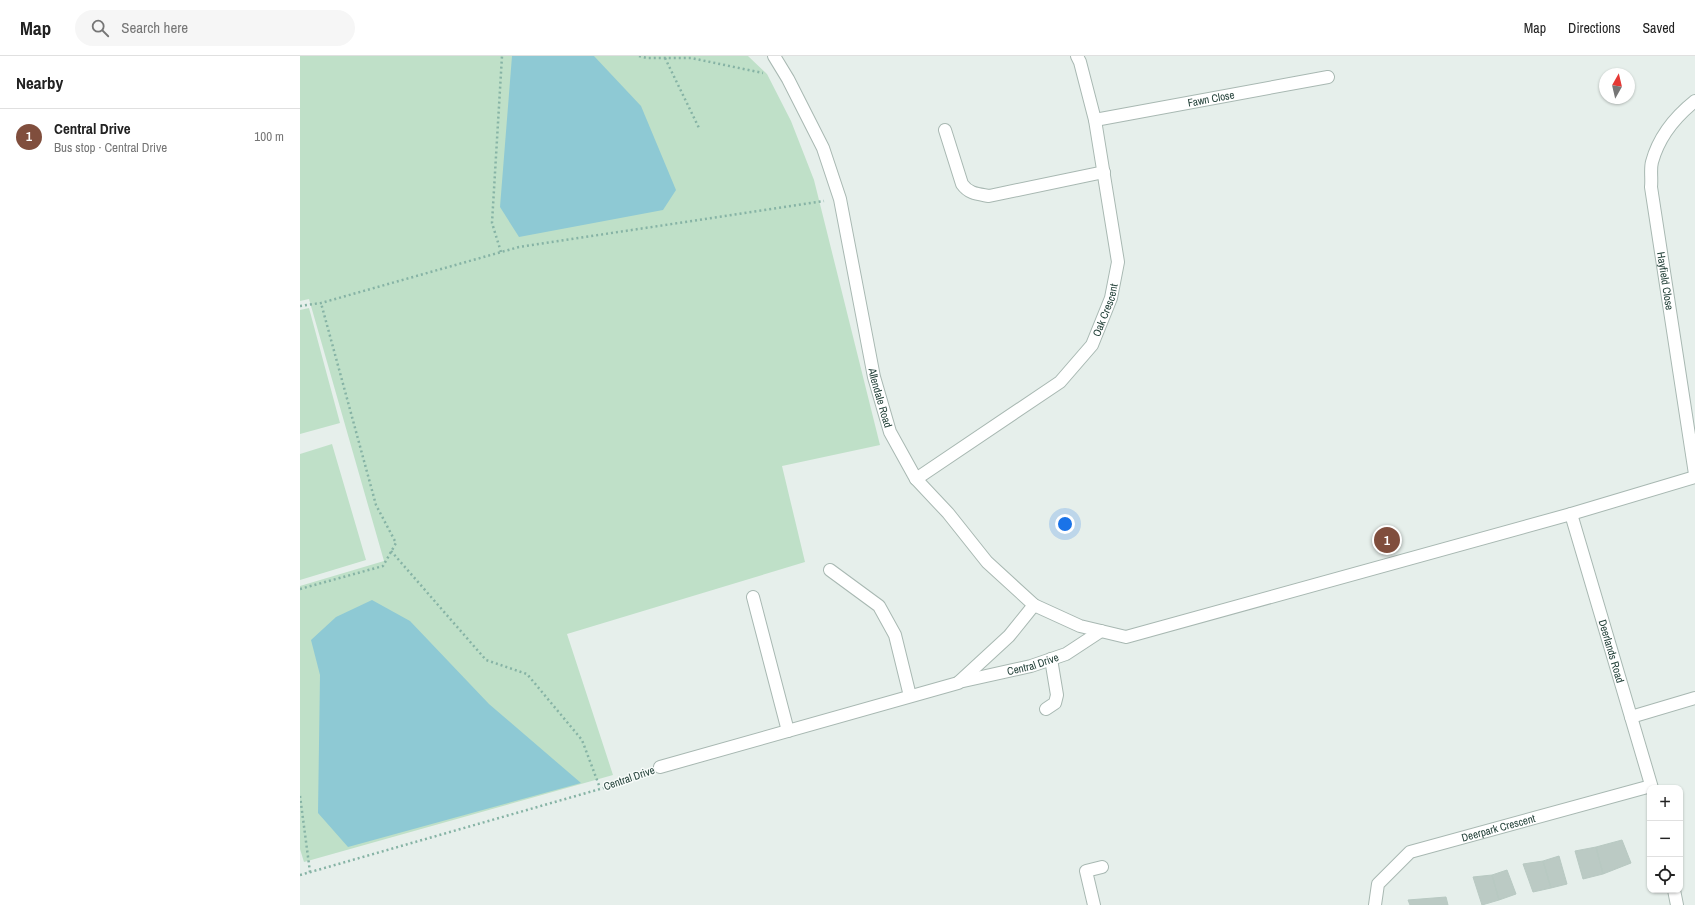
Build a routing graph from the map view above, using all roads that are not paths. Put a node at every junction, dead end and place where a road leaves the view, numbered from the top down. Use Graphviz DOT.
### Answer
graph roads {
  1 [pos="774,56"];
  2 [pos="1077,56"];
  3 [pos="1328,77"];
  4 [pos="1695,101"];
  5 [pos="1096,120"];
  6 [pos="945,130"];
  7 [pos="1104,172"];
  8 [pos="1695,476"];
  9 [pos="916,479"];
  10 [pos="1571,514"];
  11 [pos="830,570"];
  12 [pos="753,597"];
  13 [pos="1034,605"];
  14 [pos="1101,631"];
  15 [pos="1051,659"];
  16 [pos="958,683"];
  17 [pos="910,696"];
  18 [pos="1695,698"];
  19 [pos="1046,709"];
  20 [pos="1631,716"];
  21 [pos="788,731"];
  22 [pos="660,767"];
  23 [pos="1651,785"];
  24 [pos="1647,788"];
  25 [pos="1102,867"];
  26 [pos="1675,893"];
  27 [pos="1094,905"];
  28 [pos="1375,905"];
  29 [pos="1677,905"];
  1 -- 9 [label="street, Allendale Road"];
  2 -- 5 [label="street, Oak Crescent"];
  3 -- 5 [label="street, Fawn Close"];
  4 -- 8 [label="street, Hayfield Close"];
  5 -- 7 [label="street, Oak Crescent"];
  6 -- 7 [label="street"];
  7 -- 9 [label="street, Oak Crescent"];
  8 -- 10 [label="street"];
  9 -- 13 [label="street, Allendale Road"];
  10 -- 14 [label="street, Allendale Road"];
  10 -- 20 [label="street, Deerlands Road"];
  11 -- 17 [label="street"];
  12 -- 21 [label="street"];
  13 -- 14 [label="street, Allendale Road"];
  13 -- 16 [label="street, Central Drive"];
  14 -- 15 [label="street, Central Drive"];
  15 -- 16 [label="street, Central Drive"];
  15 -- 19 [label="street"];
  16 -- 17 [label="street, Central Drive"];
  17 -- 21 [label="street, Central Drive"];
  18 -- 20 [label="street"];
  20 -- 23 [label="street, Deerlands Road"];
  21 -- 22 [label="street, Central Drive"];
  24 -- 28 [label="street, Deerpark Crescent"];
  25 -- 27 [label="street"];
  26 -- 29 [label="street"];
}
